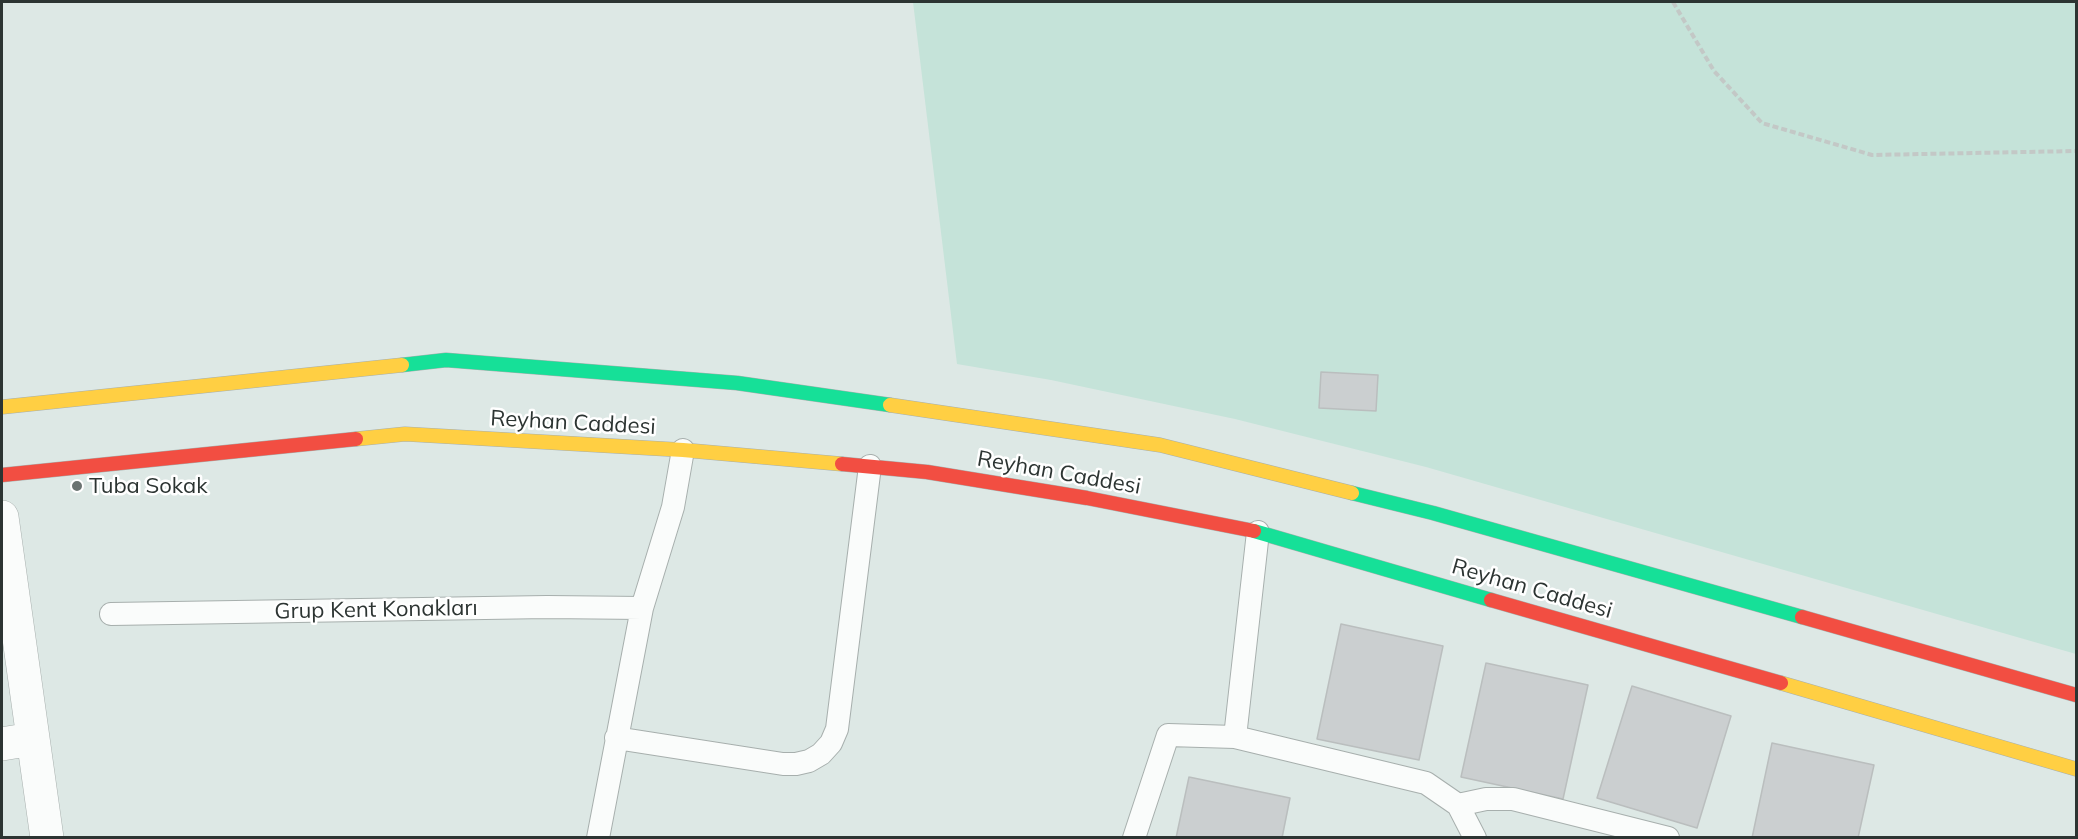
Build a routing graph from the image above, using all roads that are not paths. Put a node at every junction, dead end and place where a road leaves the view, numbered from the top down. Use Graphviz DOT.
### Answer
graph roads {
  1 [pos="2,407"];
  2 [pos="683,450"];
  3 [pos="870,466"];
  4 [pos="2,475"];
  5 [pos="2,517"];
  6 [pos="1258,532"];
  7 [pos="642,608"];
  8 [pos="111,614"];
  9 [pos="2076,695"];
  10 [pos="1235,737"];
  11 [pos="616,738"];
  12 [pos="17,742"];
  13 [pos="2076,769"];
  14 [pos="1458,805"];
  15 [pos="47,837"];
  16 [pos="598,837"];
  17 [pos="1134,837"];
  18 [pos="1476,837"];
  19 [pos="1668,837"];
  1 -- 9 [label="main road, Reyhan Caddesi"];
  2 -- 3 [label="main road, Reyhan Caddesi"];
  2 -- 4 [label="main road, Reyhan Caddesi"];
  2 -- 7 [label="lane"];
  3 -- 6 [label="main road, Reyhan Caddesi"];
  3 -- 11 [label="lane"];
  5 -- 12 [label="street"];
  6 -- 10 [label="lane"];
  6 -- 13 [label="main road, Reyhan Caddesi"];
  7 -- 8 [label="lane, Grup Kent Konakları"];
  7 -- 11 [label="lane"];
  10 -- 14 [label="lane"];
  10 -- 17 [label="lane"];
  11 -- 16 [label="lane"];
  12 -- 15 [label="street"];
  14 -- 18 [label="lane"];
  14 -- 19 [label="lane"];
}
